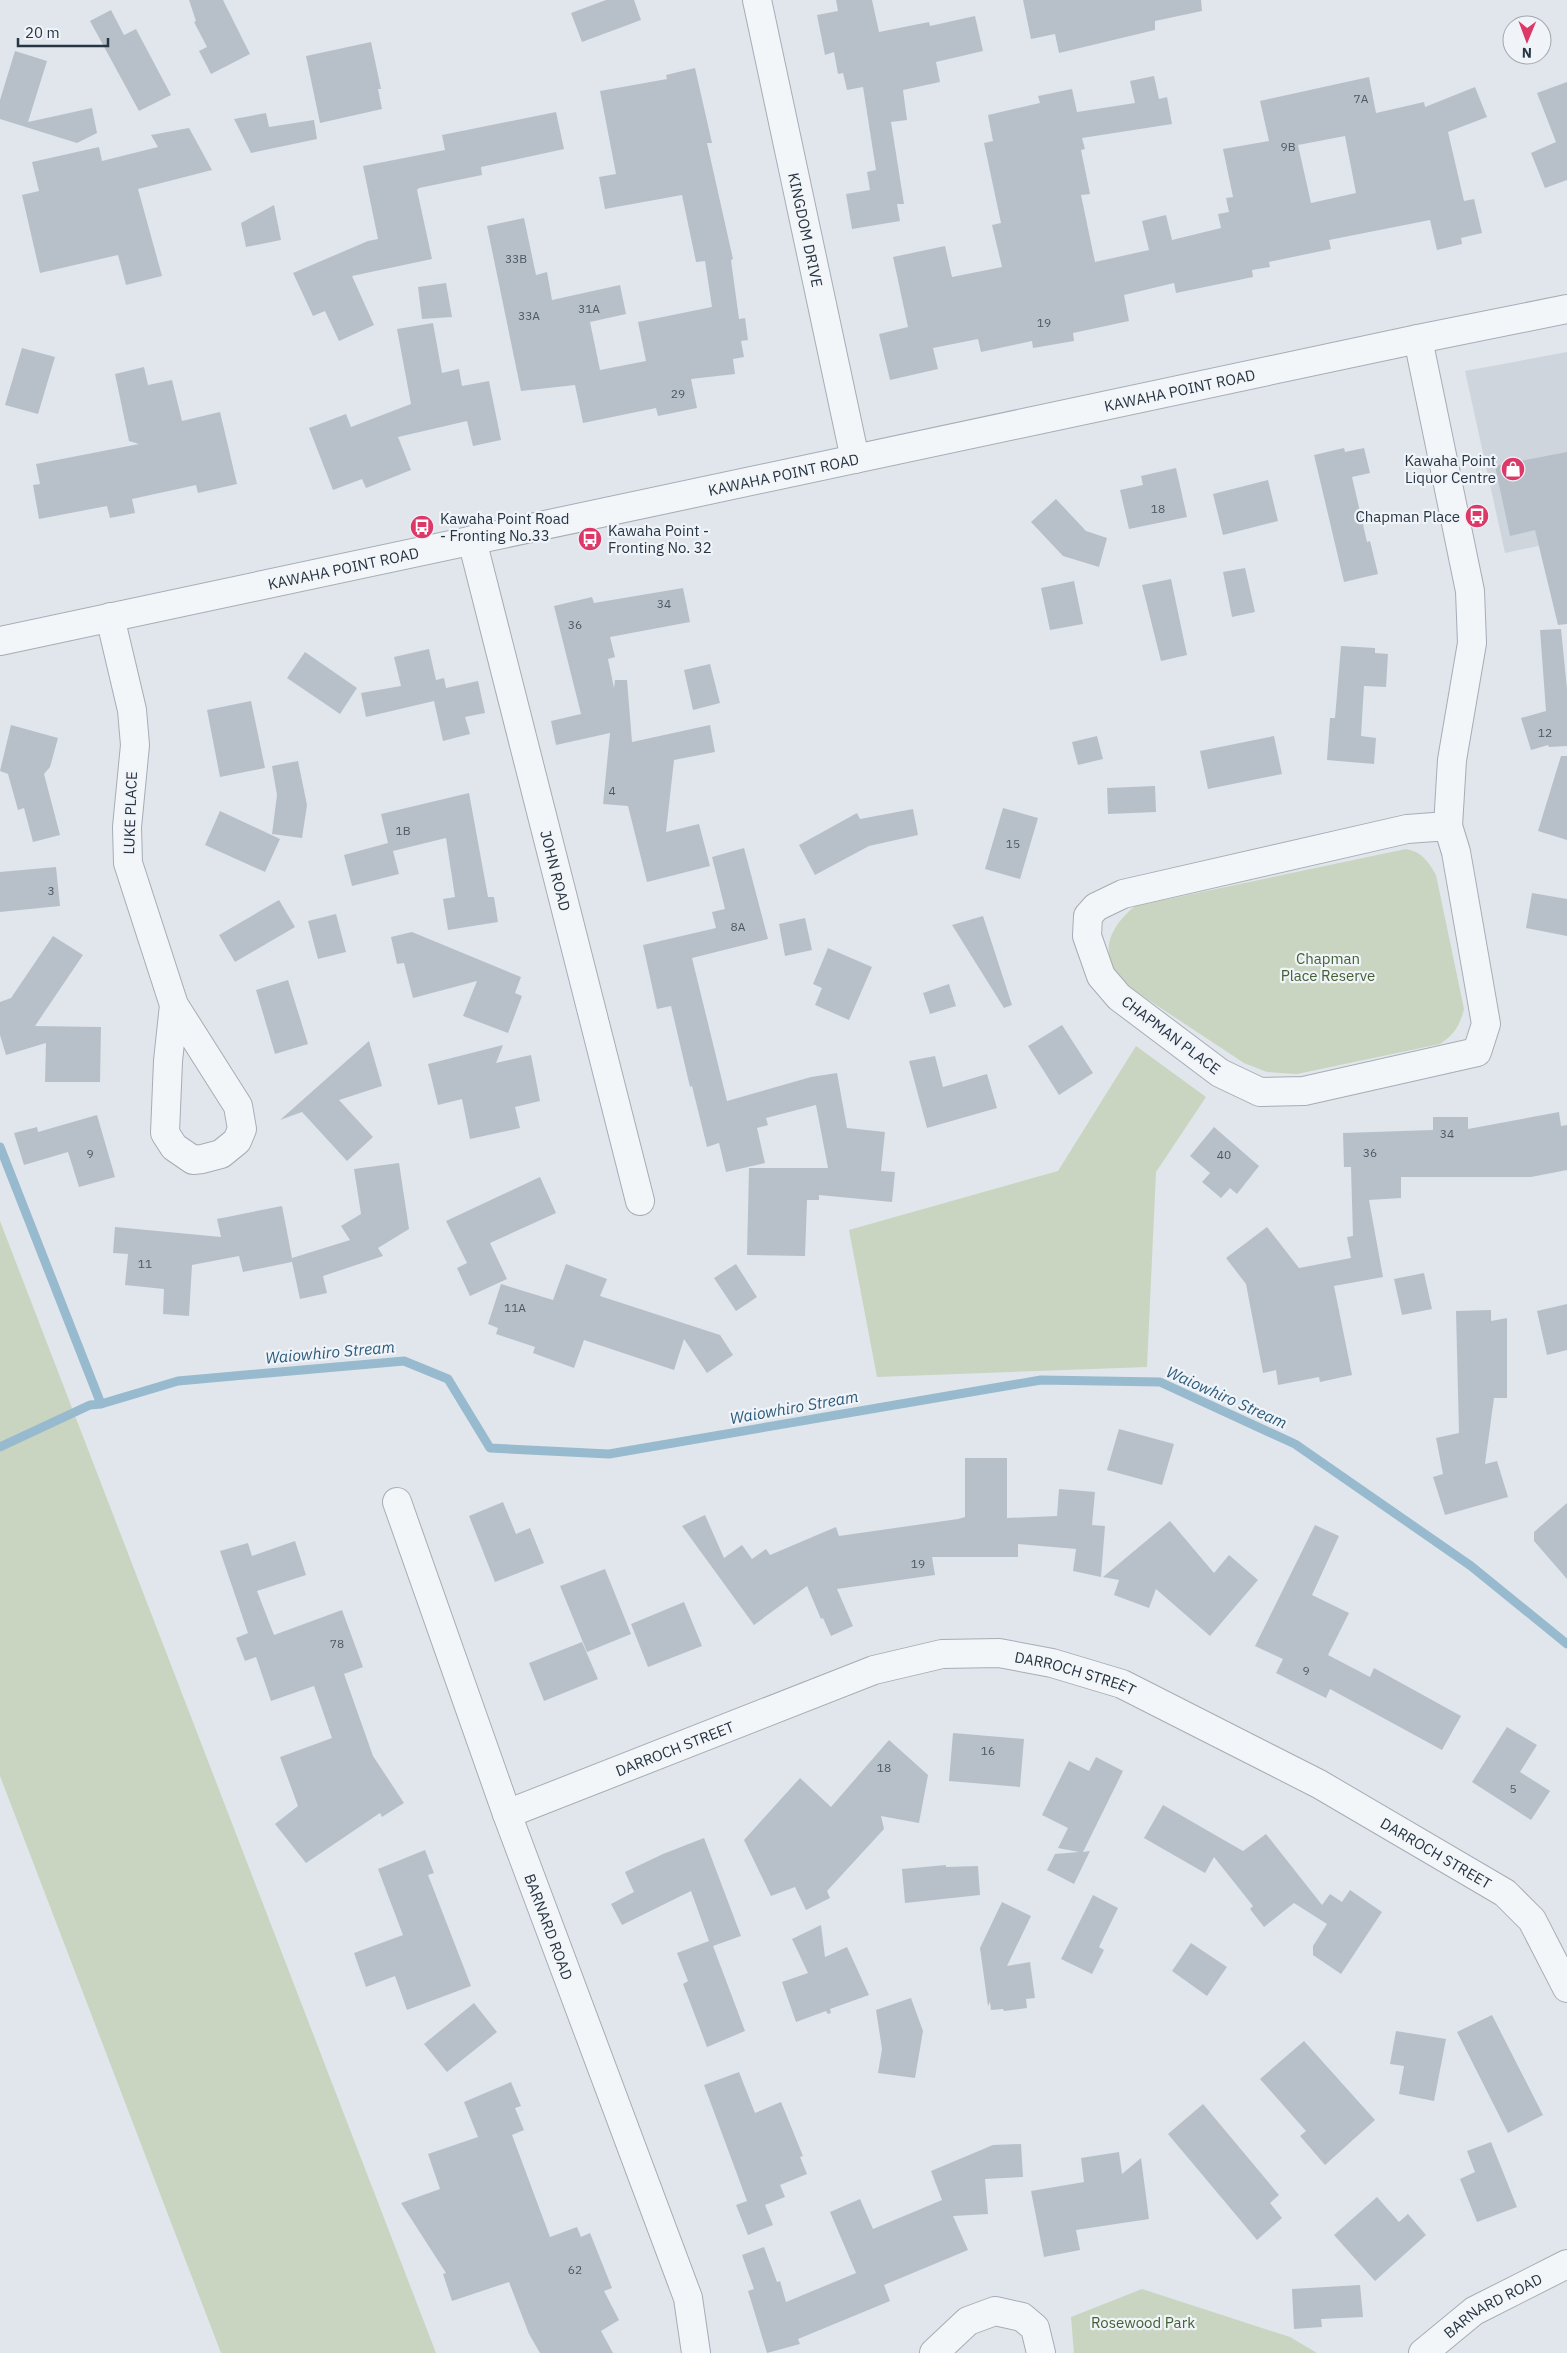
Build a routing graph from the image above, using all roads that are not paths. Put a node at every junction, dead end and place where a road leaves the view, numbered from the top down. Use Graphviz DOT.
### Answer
graph roads {
  1 [pos="757,0"];
  2 [pos="1567,309"];
  3 [pos="1418,339"];
  4 [pos="855,459"];
  5 [pos="472,540"];
  6 [pos="110,617"];
  7 [pos="0,641"];
  8 [pos="1448,826"];
  9 [pos="174,1005"];
  10 [pos="640,1201"];
  11 [pos="397,1502"];
  12 [pos="507,1814"];
  13 [pos="1567,1988"];
  14 [pos="1567,2264"];
  15 [pos="696,2353"];
  16 [pos="934,2353"];
  17 [pos="1041,2353"];
  18 [pos="1423,2353"];
  1 -- 4 [label="street, KINGDOM DRIVE"];
  2 -- 3 [label="street, KAWAHA POINT ROAD"];
  3 -- 4 [label="street, KAWAHA POINT ROAD"];
  3 -- 8 [label="street, CHAPMAN PLACE"];
  4 -- 5 [label="street, KAWAHA POINT ROAD"];
  5 -- 6 [label="street, KAWAHA POINT ROAD"];
  5 -- 10 [label="street, JOHN ROAD"];
  6 -- 7 [label="street, KAWAHA POINT ROAD"];
  6 -- 9 [label="street, LUKE PLACE"];
  8 -- 8 [label="street, CHAPMAN PLACE"];
  9 -- 9 [label="street, LUKE PLACE"];
  11 -- 12 [label="street, BARNARD ROAD"];
  12 -- 13 [label="street, DARROCH STREET"];
  12 -- 15 [label="street, BARNARD ROAD"];
  14 -- 18 [label="street, BARNARD ROAD"];
  16 -- 17 [label="street"];
}
